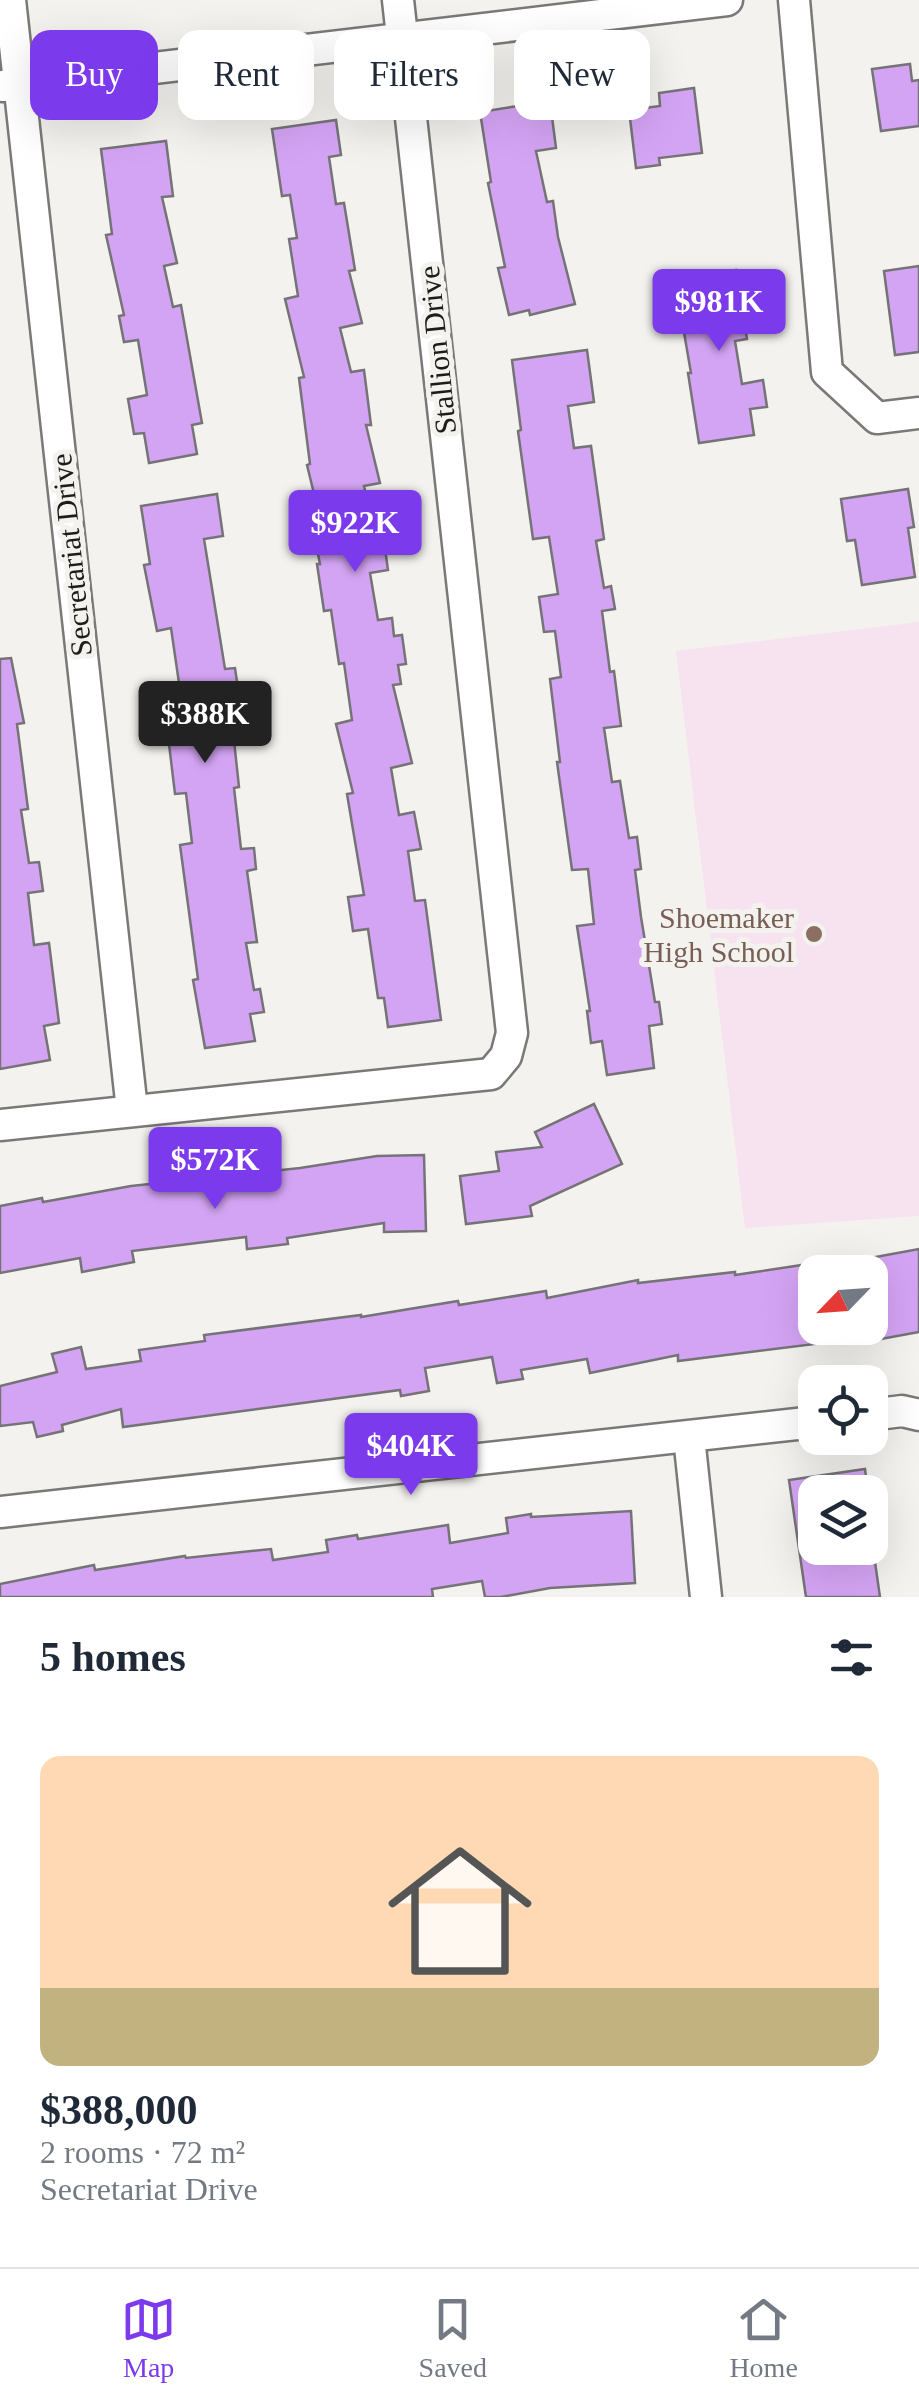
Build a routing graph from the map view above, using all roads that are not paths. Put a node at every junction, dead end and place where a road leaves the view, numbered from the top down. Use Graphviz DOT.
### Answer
graph roads {
  1 [pos="10,0"];
  2 [pos="398,0"];
  3 [pos="727,0"];
  4 [pos="794,0"];
  5 [pos="401,30"];
  6 [pos="470,30"];
  7 [pos="334,46"];
  8 [pos="10,85"];
  9 [pos="411,120"];
  10 [pos="919,413"];
  11 [pos="132,1110"];
  12 [pos="0,1124"];
  13 [pos="888,1413"];
  14 [pos="919,1414"];
  15 [pos="798,1424"];
  16 [pos="689,1437"];
  17 [pos="0,1512"];
  18 [pos="706,1597"];
  1 -- 8 [label="street, Secretariat Drive"];
  2 -- 5 [label="street, Stallion Drive"];
  3 -- 6 [label="street"];
  4 -- 10 [label="street"];
  7 -- 8 [label="street"];
  8 -- 11 [label="street, Secretariat Drive"];
  9 -- 11 [label="street, Stallion Drive"];
  11 -- 12 [label="street"];
  13 -- 14 [label="street"];
  15 -- 16 [label="street"];
  16 -- 17 [label="street"];
  16 -- 18 [label="street"];
}
